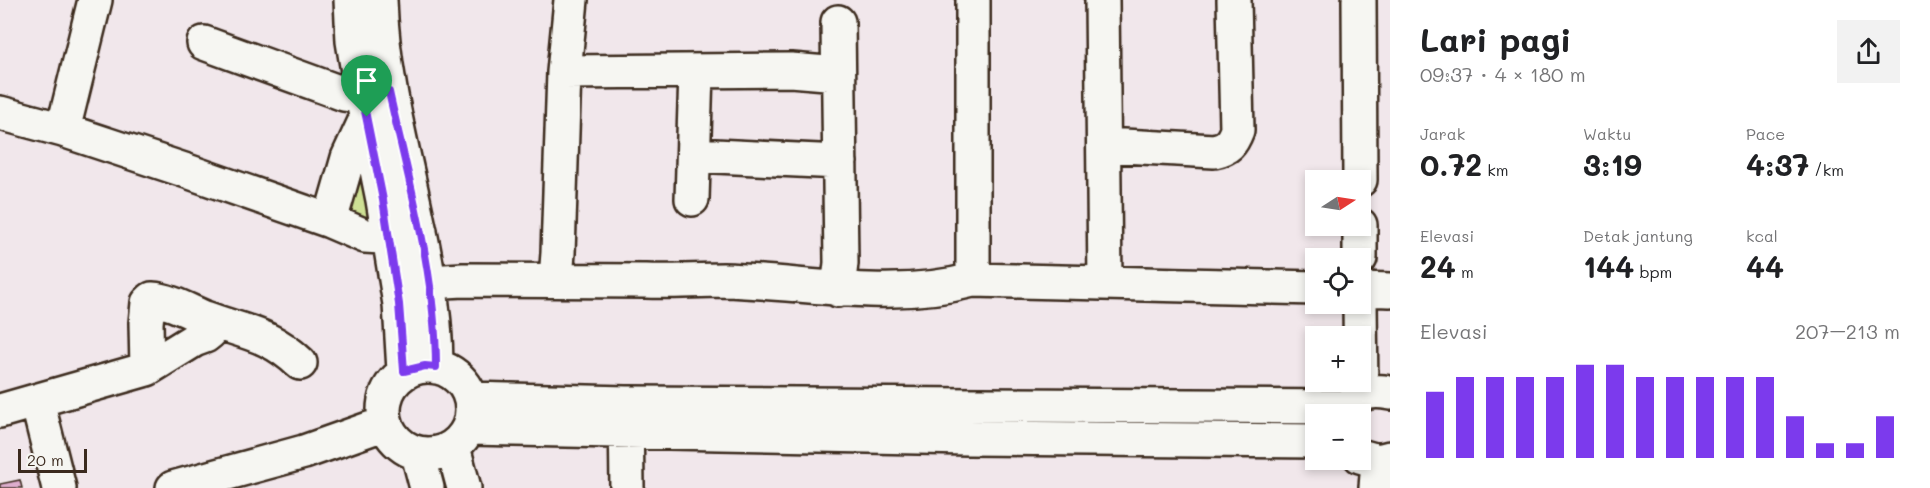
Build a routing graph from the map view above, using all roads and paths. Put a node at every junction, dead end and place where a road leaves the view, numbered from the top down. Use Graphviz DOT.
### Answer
graph roads {
  1 [pos="95,0"];
  2 [pos="351,0"];
  3 [pos="380,0"];
  4 [pos="571,0"];
  5 [pos="973,0"];
  6 [pos="1102,0"];
  7 [pos="1234,0"];
  8 [pos="1359,0"];
  9 [pos="838,22"];
  10 [pos="204,43"];
  11 [pos="564,72"];
  12 [pos="696,72"];
  13 [pos="838,74"];
  14 [pos="373,102"];
  15 [pos="0,113"];
  16 [pos="63,130"];
  17 [pos="1105,145"];
  18 [pos="694,155"];
  19 [pos="840,162"];
  20 [pos="1360,170"];
  21 [pos="692,199"];
  22 [pos="330,221"];
  23 [pos="420,231"];
  24 [pos="387,236"];
  25 [pos="556,279"];
  26 [pos="973,280"];
  27 [pos="429,282"];
  28 [pos="1106,283"];
  29 [pos="1305,288"];
  30 [pos="838,290"];
  31 [pos="1371,290"];
  32 [pos="1390,290"];
  33 [pos="1360,314"];
  34 [pos="214,321"];
  35 [pos="300,363"];
  36 [pos="436,367"];
  37 [pos="147,369"];
  38 [pos="404,371"];
  39 [pos="36,401"];
  40 [pos="1362,402"];
  41 [pos="969,405"];
  42 [pos="0,411"];
  43 [pos="626,416"];
  44 [pos="386,423"];
  45 [pos="464,425"];
  46 [pos="968,438"];
  47 [pos="1305,441"];
  48 [pos="418,454"];
  49 [pos="59,488"];
  50 [pos="173,488"];
  51 [pos="427,488"];
  52 [pos="464,488"];
  53 [pos="627,488"];
  1 -- 16 [label="street"];
  2 -- 14 [label="street"];
  3 -- 14 [label="street"];
  4 -- 11 [label="street"];
  5 -- 26 [label="street"];
  6 -- 17 [label="street"];
  7 -- 17 [label="street"];
  8 -- 20 [label="street"];
  9 -- 13 [label="street"];
  10 -- 14 [label="street"];
  11 -- 12 [label="street"];
  11 -- 25 [label="street"];
  12 -- 13 [label="street"];
  12 -- 18 [label="street"];
  13 -- 19 [label="street"];
  14 -- 22 [label="street"];
  14 -- 23 [label="street"];
  14 -- 24 [label="street"];
  15 -- 16 [label="street"];
  16 -- 22 [label="street"];
  17 -- 28 [label="street"];
  18 -- 19 [label="street"];
  18 -- 21 [label="street"];
  19 -- 30 [label="street"];
  22 -- 24 [label="street"];
  23 -- 24 [label="street"];
  23 -- 27 [label="street"];
  24 -- 38 [label="street"];
  25 -- 27 [label="street"];
  25 -- 30 [label="street"];
  26 -- 28 [label="street"];
  26 -- 30 [label="street"];
  27 -- 36 [label="street"];
  28 -- 29 [label="street"];
  31 -- 32 [label="street"];
  33 -- 40 [label="street"];
  34 -- 35 [label="street"];
  34 -- 37 [label="street"];
  34 -- 37 [label="street"];
  36 -- 38 [label="street"];
  36 -- 45 [label="street"];
  37 -- 39 [label="street"];
  38 -- 44 [label="street"];
  39 -- 42 [label="street"];
  39 -- 49 [label="street"];
  40 -- 41 [label="street"];
  41 -- 43 [label="street"];
  41 -- 46 [label="street"];
  43 -- 45 [label="street"];
  43 -- 46 [label="street"];
  43 -- 53 [label="street"];
  44 -- 48 [label="street"];
  44 -- 50 [label="street"];
  45 -- 48 [label="street"];
  45 -- 52 [label="street"];
  46 -- 47 [label="street"];
  48 -- 51 [label="street"];
}
